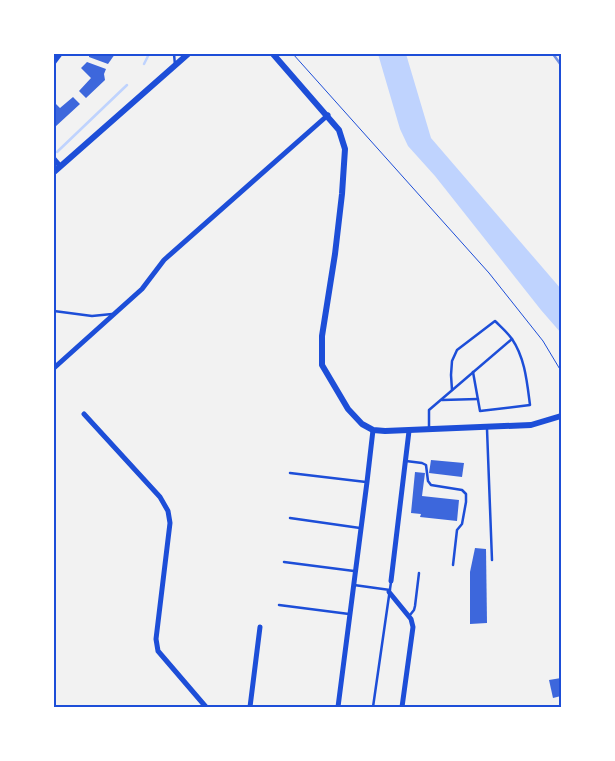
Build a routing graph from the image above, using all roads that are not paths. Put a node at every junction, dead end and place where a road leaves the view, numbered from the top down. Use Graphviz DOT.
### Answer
graph roads {
  1 [pos="60,54"];
  2 [pos="174,54"];
  3 [pos="188,54"];
  4 [pos="273,54"];
  5 [pos="54,62"];
  6 [pos="175,66"];
  7 [pos="328,115"];
  8 [pos="54,159"];
  9 [pos="60,166"];
  10 [pos="54,172"];
  11 [pos="54,311"];
  12 [pos="116,314"];
  13 [pos="512,338"];
  14 [pos="54,368"];
  15 [pos="473,372"];
  16 [pos="452,390"];
  17 [pos="478,399"];
  18 [pos="441,400"];
  19 [pos="84,414"];
  20 [pos="561,416"];
  21 [pos="487,427"];
  22 [pos="373,430"];
  23 [pos="429,430"];
  24 [pos="409,431"];
  25 [pos="406,461"];
  26 [pos="290,473"];
  27 [pos="367,482"];
  28 [pos="290,518"];
  29 [pos="361,528"];
  30 [pos="492,560"];
  31 [pos="284,562"];
  32 [pos="453,565"];
  33 [pos="356,571"];
  34 [pos="419,573"];
  35 [pos="391,581"];
  36 [pos="354,585"];
  37 [pos="390,591"];
  38 [pos="280,605"];
  39 [pos="350,614"];
  40 [pos="409,616"];
  41 [pos="260,627"];
  42 [pos="206,707"];
  43 [pos="250,707"];
  44 [pos="338,707"];
  45 [pos="373,707"];
  46 [pos="402,707"];
  1 -- 5 [label="street"];
  2 -- 6 [label="lane"];
  3 -- 6 [label="street"];
  4 -- 7 [label="street"];
  6 -- 9 [label="street"];
  7 -- 12 [label="street"];
  7 -- 22 [label="street"];
  8 -- 9 [label="street"];
  9 -- 10 [label="street"];
  11 -- 12 [label="lane"];
  12 -- 14 [label="street"];
  13 -- 15 [label="lane"];
  13 -- 16 [label="lane"];
  13 -- 17 [label="lane"];
  15 -- 16 [label="lane"];
  15 -- 17 [label="lane"];
  16 -- 18 [label="lane"];
  17 -- 18 [label="lane"];
  18 -- 23 [label="lane"];
  19 -- 42 [label="street"];
  20 -- 21 [label="street"];
  21 -- 23 [label="street"];
  21 -- 30 [label="lane"];
  22 -- 24 [label="street"];
  22 -- 27 [label="street"];
  23 -- 24 [label="street"];
  24 -- 25 [label="street"];
  25 -- 32 [label="lane"];
  25 -- 35 [label="street"];
  26 -- 27 [label="lane"];
  27 -- 29 [label="street"];
  28 -- 29 [label="lane"];
  29 -- 33 [label="street"];
  31 -- 33 [label="lane"];
  33 -- 36 [label="street"];
  34 -- 40 [label="lane"];
  35 -- 37 [label="lane"];
  36 -- 37 [label="lane"];
  36 -- 39 [label="street"];
  37 -- 40 [label="street"];
  37 -- 45 [label="lane"];
  38 -- 39 [label="lane"];
  39 -- 44 [label="street"];
  40 -- 46 [label="street"];
  41 -- 43 [label="street"];
}
